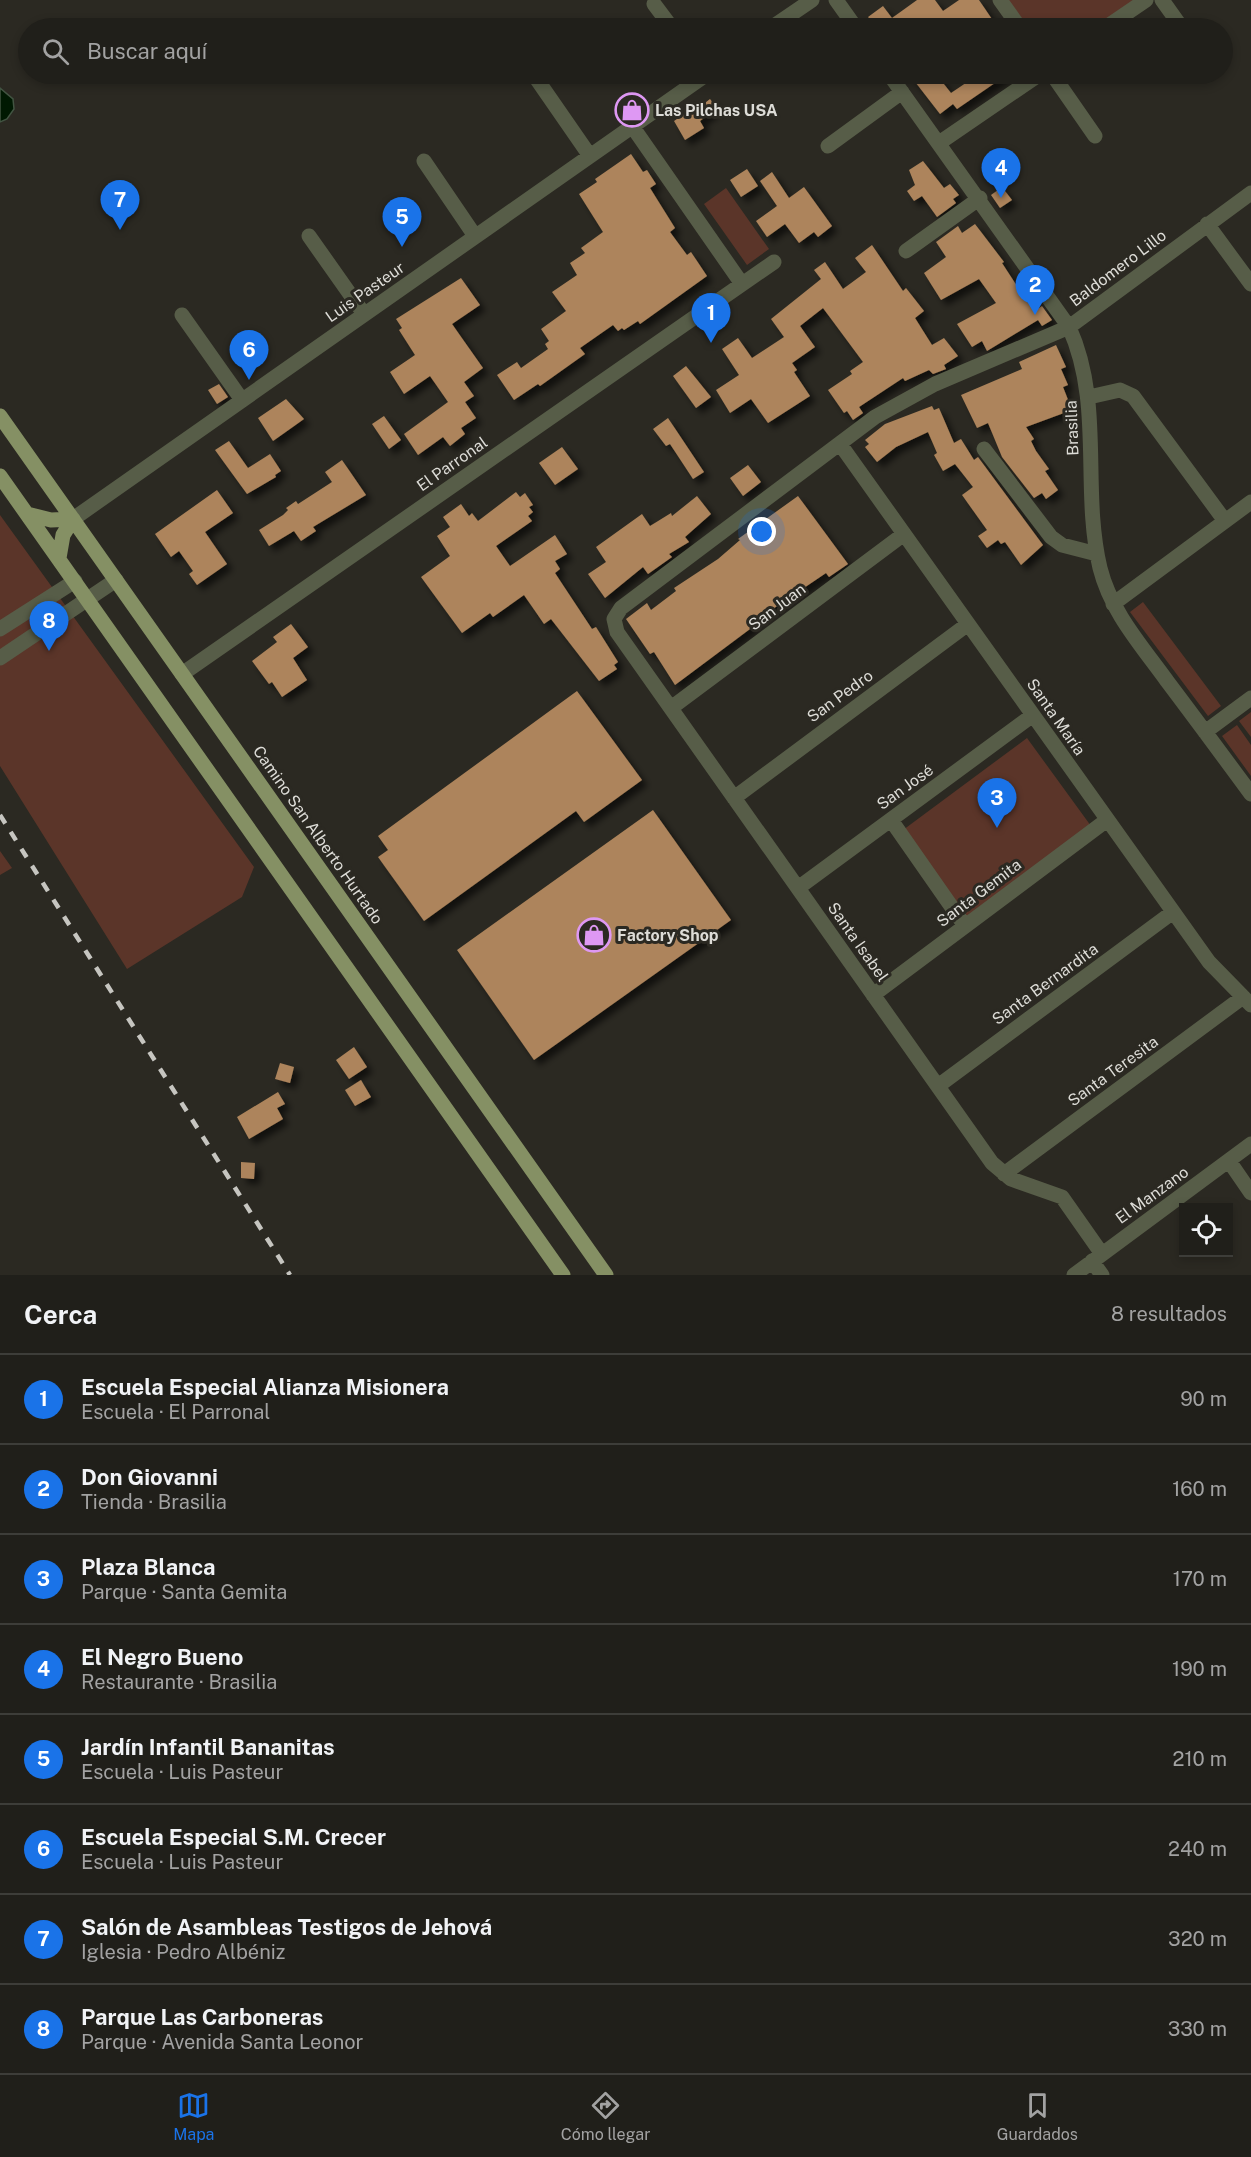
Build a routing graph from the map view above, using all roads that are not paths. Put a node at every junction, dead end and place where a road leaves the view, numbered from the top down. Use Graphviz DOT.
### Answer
graph roads {
  1 [pos="812,0"];
  2 [pos="836,0"];
  3 [pos="1000,0"];
  4 [pos="1146,0"];
  5 [pos="1162,0"];
  6 [pos="654,4"];
  7 [pos="664,18"];
  8 [pos="786,18"];
  9 [pos="849,18"];
  10 [pos="1013,18"];
  11 [pos="1120,18"];
  12 [pos="1175,18"];
  13 [pos="540,84"];
  14 [pos="692,84"];
  15 [pos="896,84"];
  16 [pos="1025,84"];
  17 [pos="1059,84"];
  18 [pos="902,92"];
  19 [pos="632,126"];
  20 [pos="1095,136"];
  21 [pos="939,143"];
  22 [pos="828,146"];
  23 [pos="590,156"];
  24 [pos="424,161"];
  25 [pos="1251,193"];
  26 [pos="980,198"];
  27 [pos="1207,224"];
  28 [pos="309,236"];
  29 [pos="475,236"];
  30 [pos="906,251"];
  31 [pos="774,262"];
  32 [pos="741,284"];
  33 [pos="1251,284"];
  34 [pos="364,314"];
  35 [pos="182,315"];
  36 [pos="1070,327"];
  37 [pos="1089,397"];
  38 [pos="242,400"];
  39 [pos="0,416"];
  40 [pos="840,444"];
  41 [pos="984,449"];
  42 [pos="0,476"];
  43 [pos="1251,502"];
  44 [pos="27,514"];
  45 [pos="73,519"];
  46 [pos="1225,521"];
  47 [pos="904,534"];
  48 [pos="1097,554"];
  49 [pos="59,558"];
  50 [pos="116,580"];
  51 [pos="75,581"];
  52 [pos="88,600"];
  53 [pos="1113,604"];
  54 [pos="614,619"];
  55 [pos="968,624"];
  56 [pos="0,629"];
  57 [pos="0,658"];
  58 [pos="182,674"];
  59 [pos="1251,698"];
  60 [pos="671,708"];
  61 [pos="1033,716"];
  62 [pos="1205,732"];
  63 [pos="1251,794"];
  64 [pos="734,798"];
  65 [pos="891,820"];
  66 [pos="1107,820"];
  67 [pos="798,888"];
  68 [pos="1173,912"];
  69 [pos="965,926"];
  70 [pos="873,994"];
  71 [pos="1247,1001"];
  72 [pos="938,1086"];
  73 [pos="1251,1144"];
  74 [pos="1229,1161"];
  75 [pos="1004,1174"];
  76 [pos="1251,1193"];
  77 [pos="1097,1258"];
  78 [pos="563,1275"];
  79 [pos="606,1275"];
  80 [pos="1074,1275"];
  81 [pos="1102,1275"];
  1 -- 8 [label="street"];
  2 -- 9 [label="street"];
  3 -- 10 [label="street"];
  4 -- 11 [label="street"];
  5 -- 12 [label="street"];
  6 -- 7 [label="street"];
  13 -- 23 [label="street"];
  14 -- 19 [label="street, Luis Pasteur"];
  15 -- 18 [label="street, Brasilia"];
  16 -- 21 [label="street"];
  17 -- 20 [label="street"];
  18 -- 21 [label="street, Brasilia"];
  18 -- 22 [label="street"];
  19 -- 23 [label="street, Luis Pasteur"];
  19 -- 32 [label="street"];
  21 -- 26 [label="street, Brasilia"];
  23 -- 29 [label="street, Luis Pasteur"];
  24 -- 29 [label="street"];
  25 -- 27 [label="street, Baldomero Lillo"];
  26 -- 30 [label="street"];
  26 -- 36 [label="street, Brasilia"];
  27 -- 33 [label="street"];
  27 -- 36 [label="street, Baldomero Lillo"];
  28 -- 34 [label="street"];
  29 -- 34 [label="street, Luis Pasteur"];
  31 -- 32 [label="street, El Parronal"];
  32 -- 58 [label="street, El Parronal"];
  34 -- 38 [label="street, Luis Pasteur"];
  35 -- 38 [label="street"];
  36 -- 37 [label="street, Brasilia"];
  36 -- 40 [label="street, Baldomero Lillo"];
  37 -- 46 [label="street"];
  37 -- 48 [label="street, Brasilia"];
  38 -- 45 [label="street, Luis Pasteur"];
  39 -- 45 [label="main road, Camino San Alberto Hurtado"];
  40 -- 47 [label="street, Santa María"];
  40 -- 54 [label="street, Baldomero Lillo"];
  41 -- 48 [label="street"];
  42 -- 44 [label="main road"];
  43 -- 46 [label="street"];
  44 -- 45 [label="main road"];
  44 -- 49 [label="main road"];
  45 -- 49 [label="main road"];
  45 -- 50 [label="main road, Camino San Alberto Hurtado"];
  46 -- 53 [label="street"];
  47 -- 55 [label="street, Santa María"];
  47 -- 60 [label="street, San Juan"];
  48 -- 53 [label="street, Brasilia"];
  49 -- 51 [label="main road"];
  50 -- 52 [label="street"];
  50 -- 58 [label="main road, Camino San Alberto Hurtado"];
  51 -- 52 [label="main road"];
  51 -- 56 [label="street"];
  52 -- 57 [label="street"];
  52 -- 78 [label="main road"];
  53 -- 62 [label="street, Brasilia"];
  54 -- 60 [label="street, Santa Isabel"];
  55 -- 61 [label="street, Santa María"];
  55 -- 64 [label="street, San Pedro"];
  58 -- 79 [label="main road, Camino San Alberto Hurtado"];
  59 -- 62 [label="street"];
  60 -- 64 [label="street, Santa Isabel"];
  61 -- 65 [label="street, San José"];
  61 -- 66 [label="street, Santa María"];
  62 -- 63 [label="street, Brasilia"];
  64 -- 67 [label="street, Santa Isabel"];
  65 -- 67 [label="street, San José"];
  65 -- 69 [label="street"];
  66 -- 68 [label="street, Santa María"];
  66 -- 69 [label="street, Santa Gemita"];
  67 -- 70 [label="street, Santa Isabel"];
  68 -- 71 [label="street, Santa María"];
  68 -- 72 [label="street, Santa Bernardita"];
  69 -- 70 [label="street, Santa Gemita"];
  70 -- 72 [label="street, Santa Isabel"];
  71 -- 75 [label="street, Santa Teresita"];
  72 -- 75 [label="street, Santa Isabel"];
  73 -- 74 [label="street, El Manzano"];
  74 -- 76 [label="street"];
  74 -- 77 [label="street, El Manzano"];
  75 -- 77 [label="street, Santa Isabel"];
  77 -- 80 [label="street, El Manzano"];
  77 -- 81 [label="street, Santa Isabel"];
}
